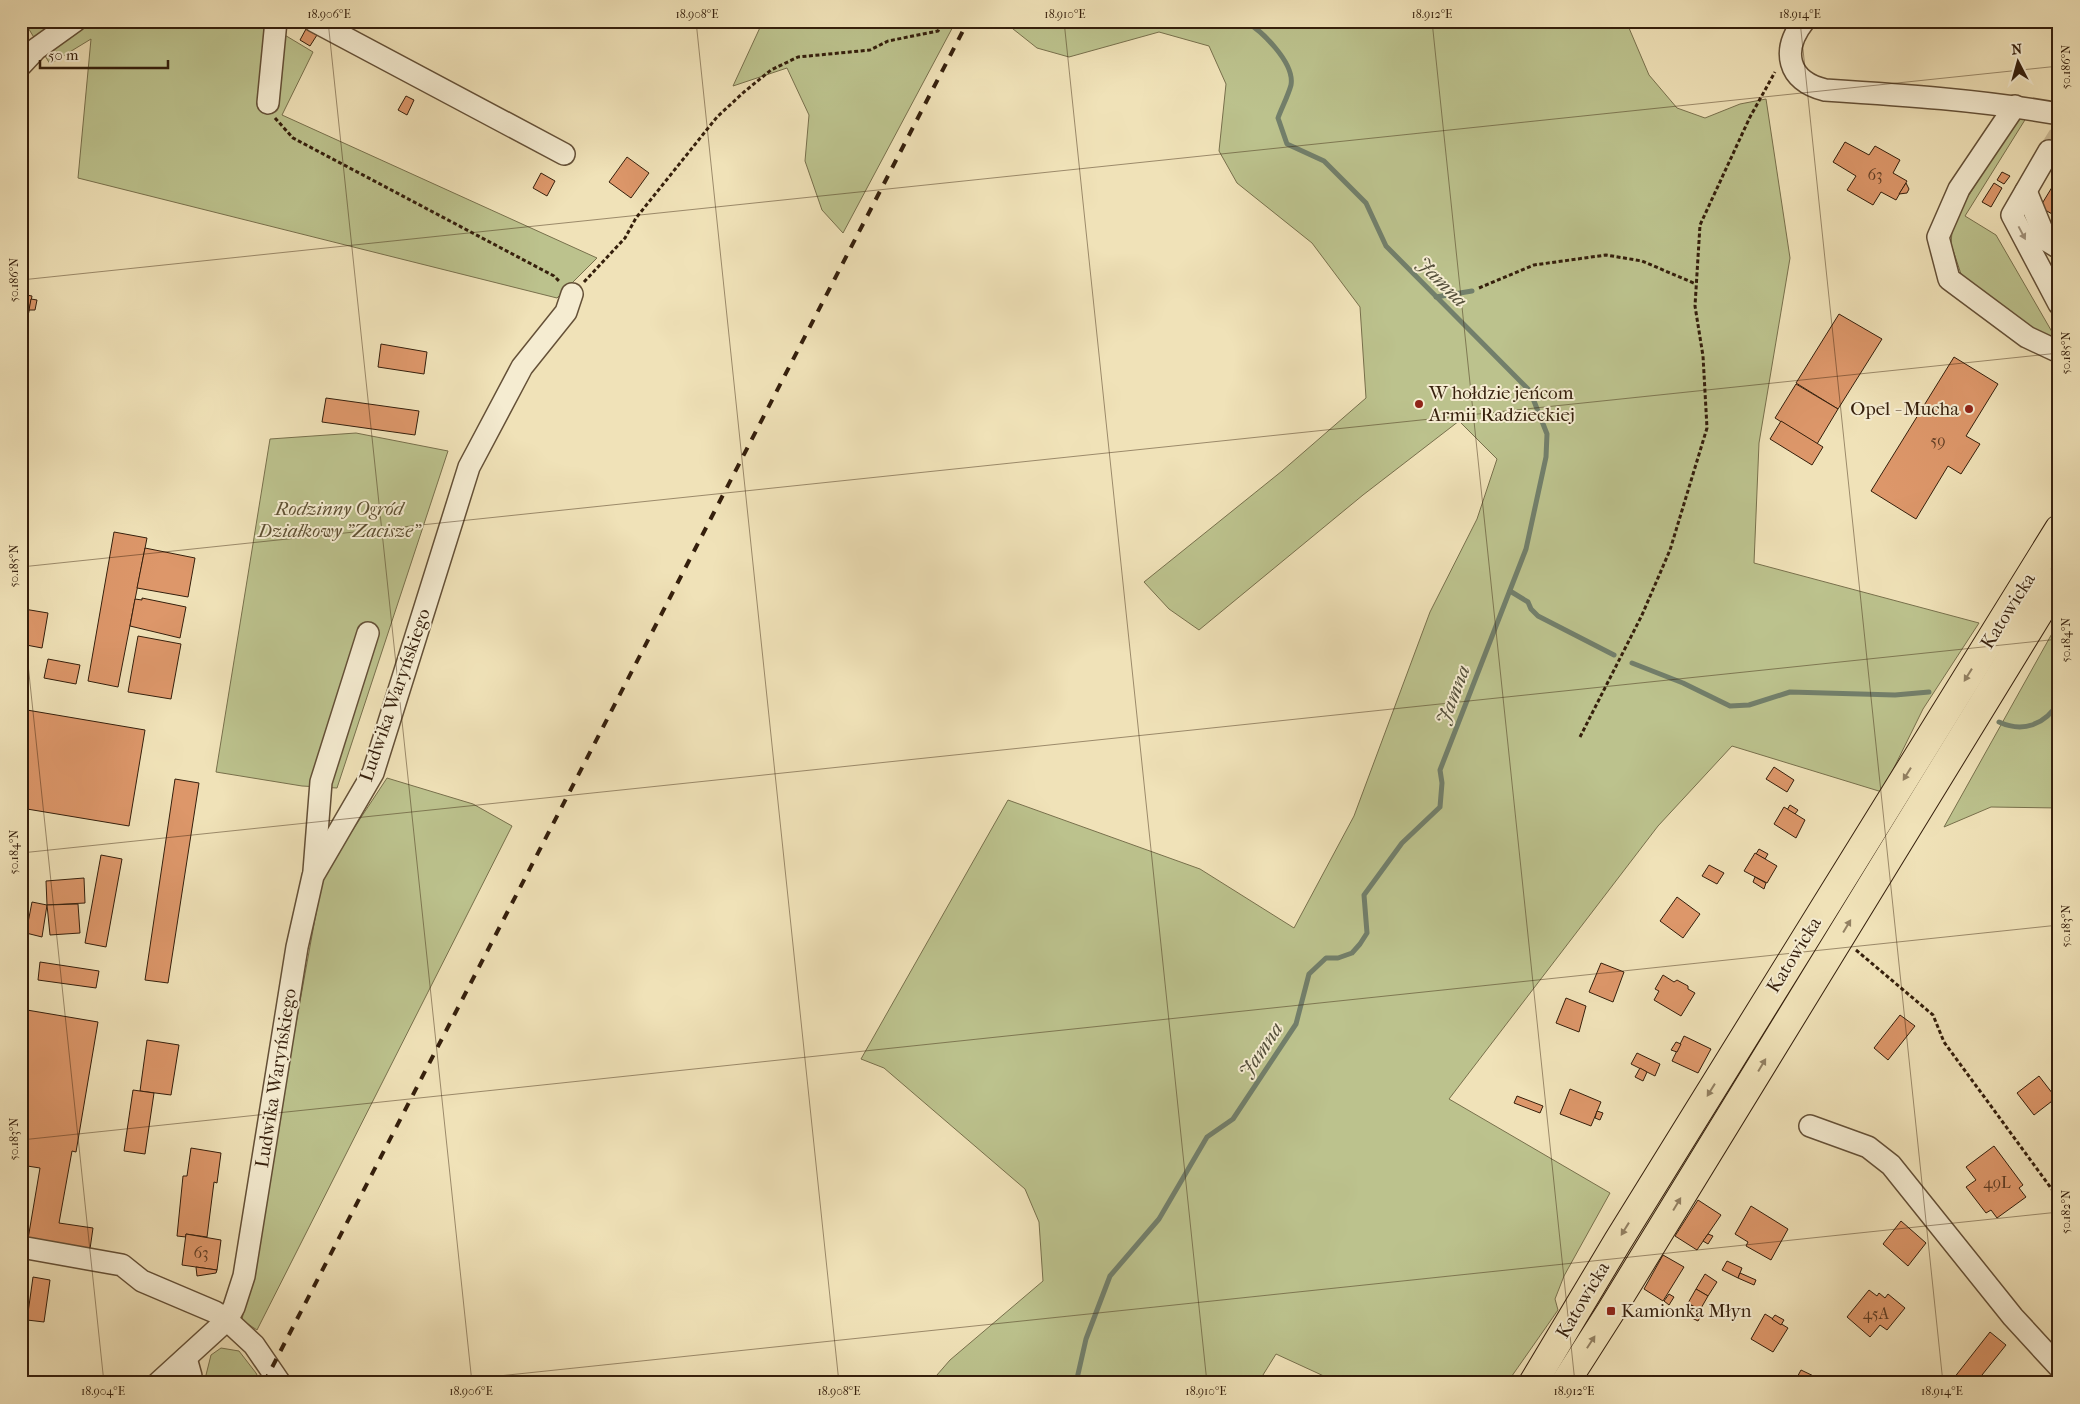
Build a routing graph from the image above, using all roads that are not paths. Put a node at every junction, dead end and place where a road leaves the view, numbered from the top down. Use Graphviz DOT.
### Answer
graph roads {
  1 [pos="74,21"];
  2 [pos="276,21"];
  3 [pos="314,21"];
  4 [pos="1804,21"];
  5 [pos="21,65"];
  6 [pos="268,103"];
  7 [pos="2015,106"];
  8 [pos="2059,114"];
  9 [pos="2049,151"];
  10 [pos="564,154"];
  11 [pos="2026,191"];
  12 [pos="2059,248"];
  13 [pos="572,294"];
  14 [pos="2059,304"];
  15 [pos="2059,352"];
  16 [pos="2059,529"];
  17 [pos="2059,580"];
  18 [pos="368,632"];
  19 [pos="314,876"];
  20 [pos="1810,1126"];
  21 [pos="21,1247"];
  22 [pos="227,1320"];
  23 [pos="186,1358"];
  24 [pos="2059,1367"];
  25 [pos="158,1383"];
  26 [pos="189,1383"];
  27 [pos="280,1383"];
  28 [pos="1533,1383"];
  29 [pos="1565,1383"];
  1 -- 5 [label="street"];
  2 -- 6 [label="street"];
  3 -- 10 [label="street"];
  4 -- 7 [label="street"];
  7 -- 8 [label="street"];
  7 -- 15 [label="street"];
  9 -- 11 [label="street"];
  11 -- 12 [label="street"];
  11 -- 14 [label="street, one-way"];
  13 -- 19 [label="street, Ludwika Waryńskiego"];
  16 -- 28 [label="main road, Katowicka, one-way"];
  29 -- 17 [label="main road, Katowicka, one-way"];
  18 -- 19 [label="street"];
  19 -- 22 [label="street, Ludwika Waryńskiego"];
  20 -- 24 [label="street"];
  21 -- 22 [label="street"];
  22 -- 23 [label="street, Ludwika Waryńskiego"];
  22 -- 27 [label="street"];
  23 -- 25 [label="street, Ludwika Waryńskiego"];
  23 -- 26 [label="street"];
}
